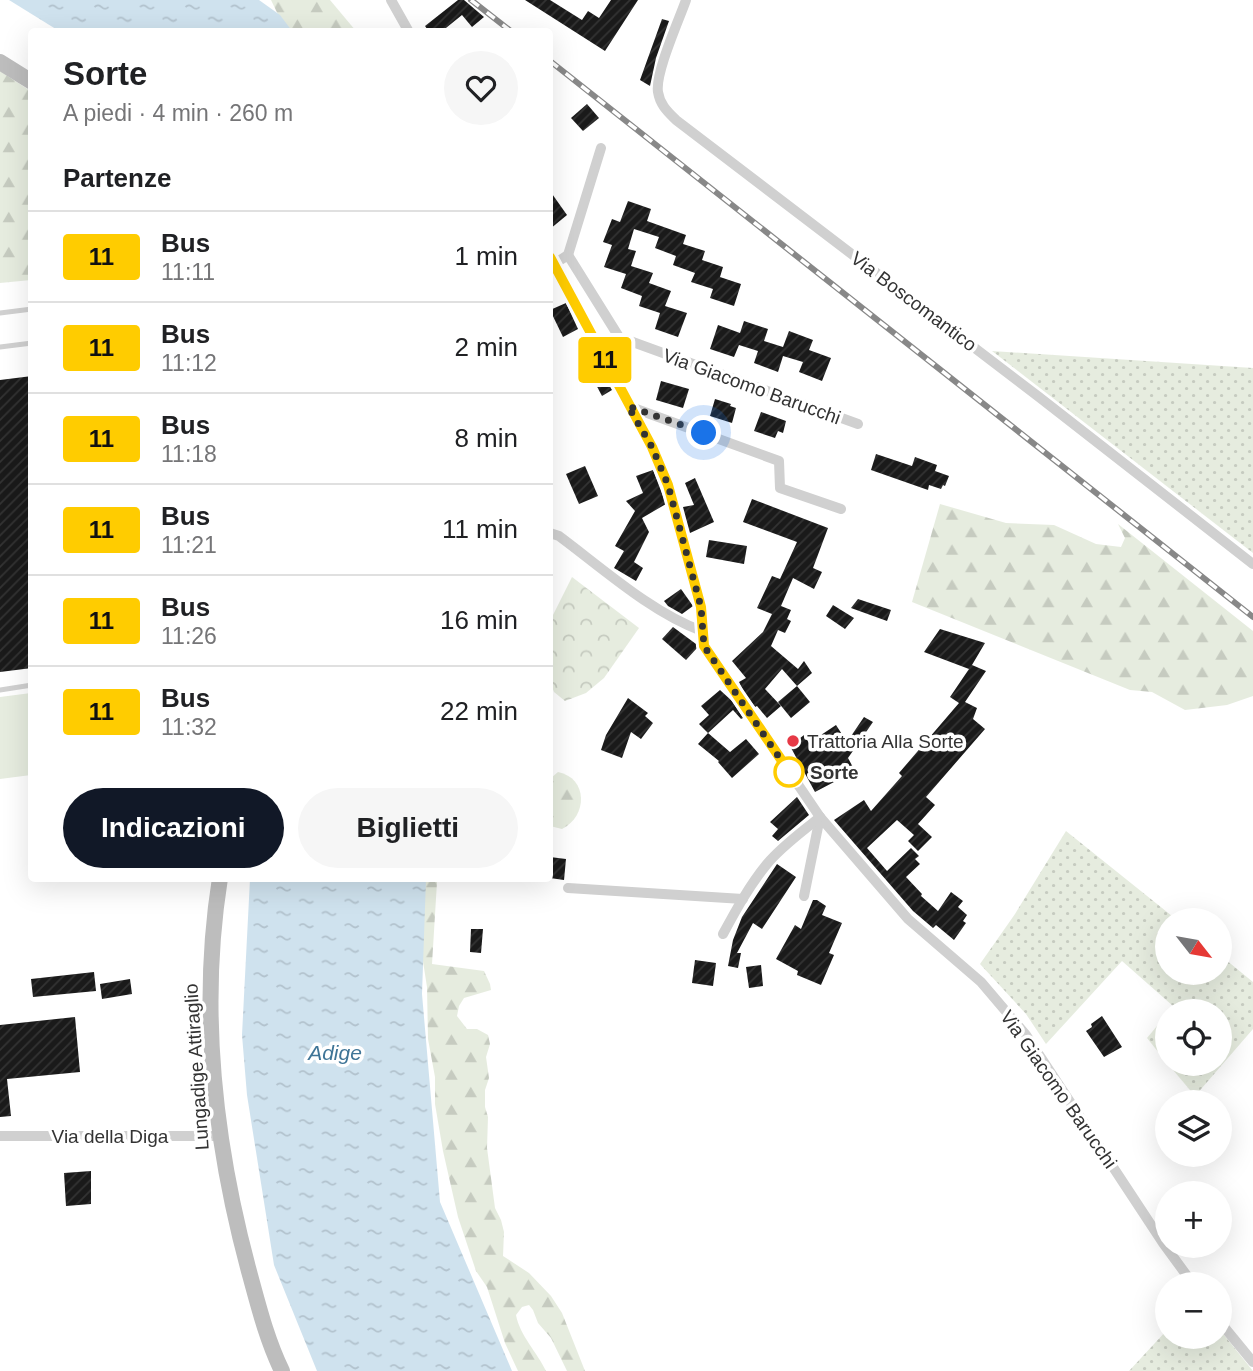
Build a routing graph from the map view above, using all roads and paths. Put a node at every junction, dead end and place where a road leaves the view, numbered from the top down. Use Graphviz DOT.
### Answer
graph roads {
  1 [pos="391,0"];
  2 [pos="686,0"];
  3 [pos="407,28"];
  4 [pos="0,62"];
  5 [pos="28,80"];
  6 [pos="601,148"];
  7 [pos="568,255"];
  8 [pos="553,261"];
  9 [pos="553,263"];
  10 [pos="28,310"];
  11 [pos="0,313"];
  12 [pos="28,344"];
  13 [pos="0,347"];
  14 [pos="628,406"];
  15 [pos="858,424"];
  16 [pos="841,509"];
  17 [pos="553,534"];
  18 [pos="1253,564"];
  19 [pos="702,631"];
  20 [pos="28,686"];
  21 [pos="0,690"];
  22 [pos="820,817"];
  23 [pos="219,882"];
  24 [pos="568,888"];
  25 [pos="804,896"];
  26 [pos="743,899"];
  27 [pos="723,934"];
  28 [pos="0,1136"];
  29 [pos="219,1136"];
  30 [pos="1184,1272"];
  31 [pos="1232,1337"];
  32 [pos="1253,1362"];
  33 [pos="282,1371"];
  1 -- 3 [label="street"];
  2 -- 18 [label="street, Via Boscomantico"];
  4 -- 5 [label="street"];
  6 -- 7 [label="street"];
  7 -- 8 [label="street, Via Giacomo Barucchi"];
  7 -- 15 [label="street, Via Giacomo Barucchi"];
  9 -- 14 [label="street, Via Giacomo Barucchi"];
  10 -- 11 [label="lane"];
  12 -- 13 [label="lane"];
  14 -- 16 [label="street"];
  14 -- 19 [label="street, Via Giacomo Barucchi"];
  17 -- 19 [label="street"];
  19 -- 22 [label="street, Via Giacomo Barucchi"];
  20 -- 21 [label="lane"];
  22 -- 25 [label="street"];
  22 -- 26 [label="street"];
  22 -- 30 [label="street, Via Giacomo Barucchi"];
  23 -- 29 [label="street, Lungadige Attiraglio"];
  24 -- 26 [label="street"];
  26 -- 27 [label="street"];
  28 -- 29 [label="street, Via della Diga"];
  29 -- 33 [label="street, Lungadige Attiraglio"];
  31 -- 32 [label="street"];
}
